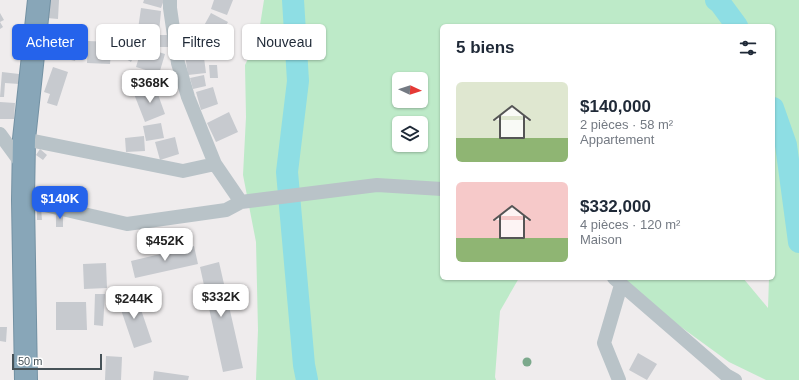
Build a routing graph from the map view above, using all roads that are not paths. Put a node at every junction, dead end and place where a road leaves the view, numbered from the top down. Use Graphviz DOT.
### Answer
graph roads {
  1 [pos="39,0"];
  2 [pos="170,0"];
  3 [pos="0,134"];
  4 [pos="24,139"];
  5 [pos="215,164"];
  6 [pos="24,167"];
  7 [pos="440,189"];
  8 [pos="23,200"];
  9 [pos="241,202"];
  10 [pos="617,282"];
  11 [pos="26,380"];
  12 [pos="619,380"];
  13 [pos="735,380"];
  1 -- 4 [label="highway"];
  2 -- 5 [label="street"];
  3 -- 6 [label="street"];
  4 -- 5 [label="street"];
  4 -- 6 [label="highway"];
  5 -- 9 [label="street"];
  6 -- 8 [label="highway"];
  7 -- 9 [label="street"];
  8 -- 9 [label="street"];
  8 -- 11 [label="highway"];
  10 -- 12 [label="street"];
  10 -- 13 [label="street"];
}
